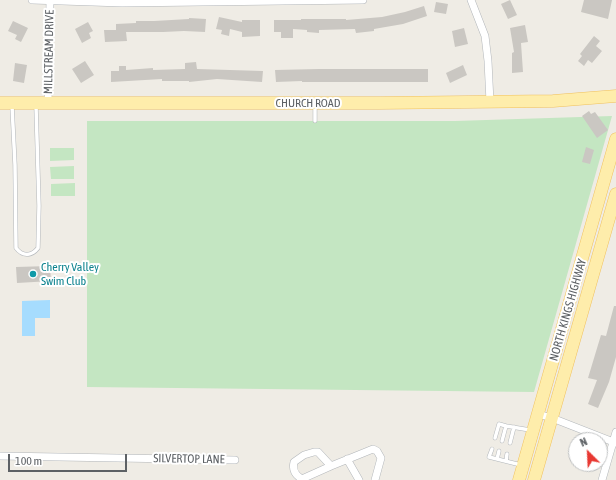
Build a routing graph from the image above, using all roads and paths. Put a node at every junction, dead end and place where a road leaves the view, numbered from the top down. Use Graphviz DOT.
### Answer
graph roads {
  1 [pos="32,0"];
  2 [pos="50,0"];
  3 [pos="363,0"];
  4 [pos="471,0"];
  5 [pos="616,96"];
  6 [pos="490,102"];
  7 [pos="6,103"];
  8 [pos="36,103"];
  9 [pos="48,103"];
  10 [pos="314,103"];
  11 [pos="315,121"];
  12 [pos="616,139"];
  13 [pos="616,194"];
  14 [pos="538,414"];
  15 [pos="552,418"];
  16 [pos="506,426"];
  17 [pos="514,427"];
  18 [pos="533,430"];
  19 [pos="616,432"];
  20 [pos="495,438"];
  21 [pos="502,441"];
  22 [pos="615,442"];
  23 [pos="510,443"];
  24 [pos="492,449"];
  25 [pos="499,451"];
  26 [pos="507,454"];
  27 [pos="0,456"];
  28 [pos="347,459"];
  29 [pos="497,459"];
  30 [pos="235,460"];
  31 [pos="506,461"];
  32 [pos="331,466"];
  33 [pos="523,466"];
  34 [pos="359,480"];
  35 [pos="375,480"];
  36 [pos="518,480"];
  37 [pos="534,480"];
  38 [pos="602,480"];
  1 -- 2 [label="street"];
  2 -- 3 [label="street"];
  2 -- 9 [label="street, MILLSTREAM DRIVE"];
  4 -- 6 [label="street"];
  5 -- 6 [label="main road, CHURCH ROAD"];
  6 -- 10 [label="main road, CHURCH ROAD"];
  7 -- 8 [label="main road, CHURCH ROAD"];
  7 -- 8 [label="lane"];
  8 -- 9 [label="main road, CHURCH ROAD"];
  9 -- 10 [label="main road, CHURCH ROAD"];
  10 -- 11 [label="lane"];
  12 -- 14 [label="main road, NORTH KINGS HIGHWAY"];
  13 -- 15 [label="main road, NORTH KINGS HIGHWAY"];
  14 -- 15 [label="street"];
  14 -- 18 [label="main road, NORTH KINGS HIGHWAY"];
  15 -- 22 [label="street"];
  15 -- 37 [label="main road, NORTH KINGS HIGHWAY"];
  16 -- 17 [label="lane"];
  16 -- 20 [label="lane"];
  16 -- 21 [label="lane"];
  17 -- 18 [label="lane"];
  17 -- 23 [label="lane"];
  18 -- 33 [label="main road, NORTH KINGS HIGHWAY"];
  19 -- 22 [label="street"];
  22 -- 38 [label="street"];
  24 -- 29 [label="lane"];
  25 -- 29 [label="lane"];
  26 -- 31 [label="lane"];
  27 -- 30 [label="street, SILVERTOP LANE"];
  28 -- 32 [label="street"];
  28 -- 34 [label="street"];
  28 -- 35 [label="street"];
  29 -- 31 [label="lane"];
  31 -- 33 [label="lane"];
  32 -- 32 [label="street"];
  33 -- 36 [label="main road, NORTH KINGS HIGHWAY"];
}
